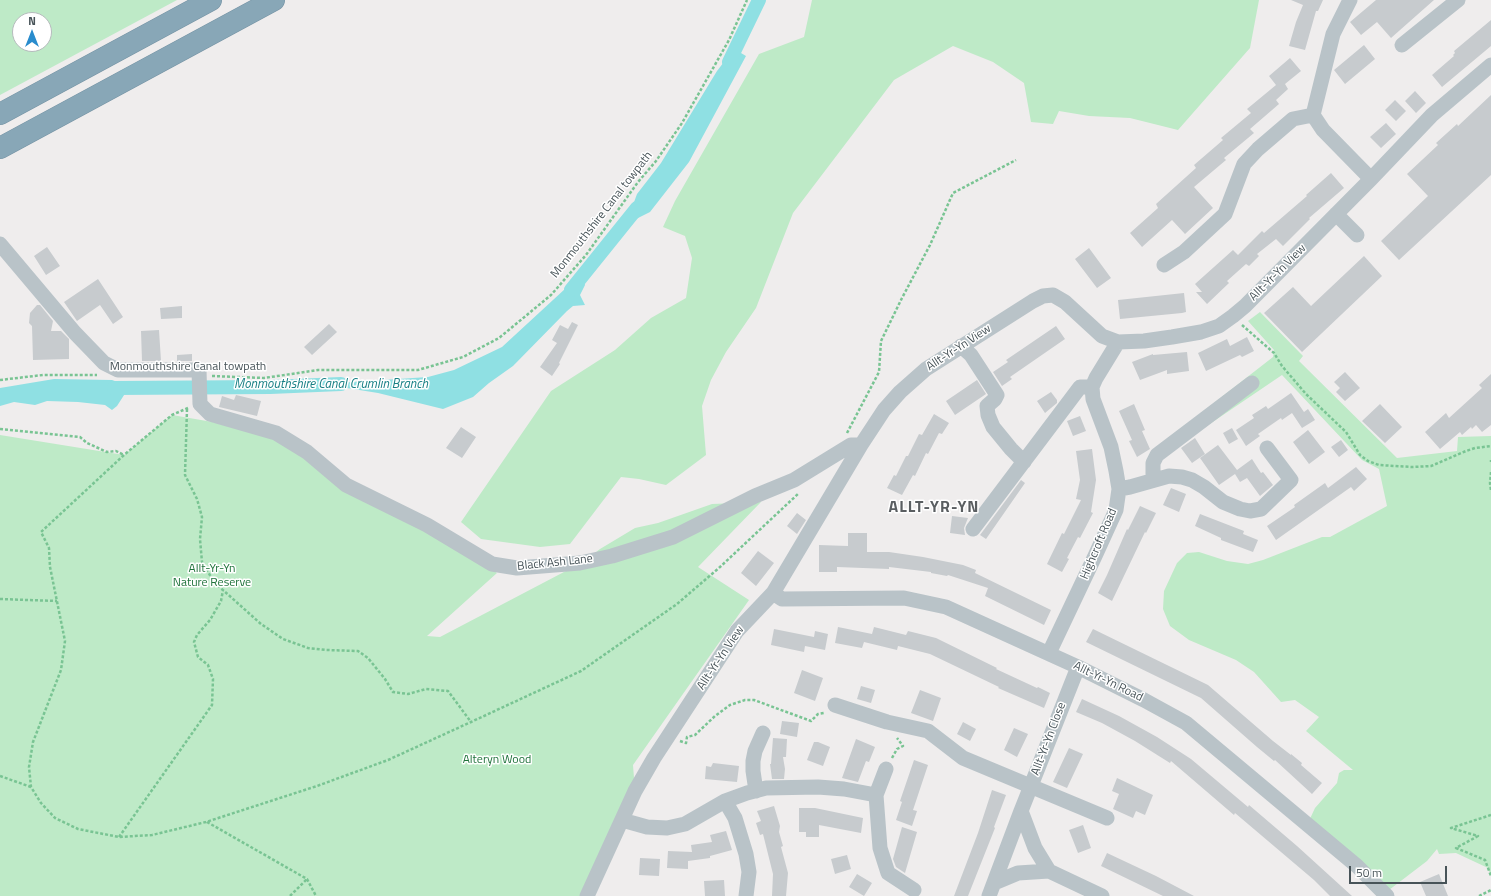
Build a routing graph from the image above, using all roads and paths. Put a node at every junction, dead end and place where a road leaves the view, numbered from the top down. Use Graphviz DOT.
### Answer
graph roads {
  1 [pos="211,0"];
  2 [pos="274,0"];
  3 [pos="747,0"];
  4 [pos="1350,0"];
  5 [pos="1458,0"];
  6 [pos="1402,45"];
  7 [pos="1491,65"];
  8 [pos="0,114"];
  9 [pos="1313,116"];
  10 [pos="0,148"];
  11 [pos="1016,160"];
  12 [pos="1372,179"];
  13 [pos="1336,214"];
  14 [pos="1357,235"];
  15 [pos="0,244"];
  16 [pos="1164,265"];
  17 [pos="1233,316"];
  18 [pos="1118,342"];
  19 [pos="961,346"];
  20 [pos="98,375"];
  21 [pos="200,376"];
  22 [pos="0,380"];
  23 [pos="1252,383"];
  24 [pos="1092,386"];
  25 [pos="196,404"];
  26 [pos="0,429"];
  27 [pos="856,445"];
  28 [pos="1491,446"];
  29 [pos="1267,448"];
  30 [pos="124,455"];
  31 [pos="1024,462"];
  32 [pos="1491,472"];
  33 [pos="1153,480"];
  34 [pos="1119,489"];
  35 [pos="1491,491"];
  36 [pos="800,493"];
  37 [pos="973,529"];
  38 [pos="223,590"];
  39 [pos="773,593"];
  40 [pos="0,599"];
  41 [pos="58,601"];
  42 [pos="1049,653"];
  43 [pos="1078,667"];
  44 [pos="831,709"];
  45 [pos="471,722"];
  46 [pos="887,722"];
  47 [pos="763,733"];
  48 [pos="668,738"];
  49 [pos="886,769"];
  50 [pos="0,776"];
  51 [pos="1031,786"];
  52 [pos="31,787"];
  53 [pos="756,791"];
  54 [pos="876,795"];
  55 [pos="724,801"];
  56 [pos="1021,811"];
  57 [pos="1491,815"];
  58 [pos="1107,818"];
  59 [pos="622,820"];
  60 [pos="206,822"];
  61 [pos="119,837"];
  62 [pos="1049,871"];
  63 [pos="1491,876"];
  64 [pos="307,879"];
  65 [pos="992,889"];
  66 [pos="914,890"];
  67 [pos="1491,890"];
  68 [pos="290,896"];
  69 [pos="316,896"];
  70 [pos="587,896"];
  71 [pos="746,896"];
  72 [pos="1102,896"];
  73 [pos="1387,896"];
  74 [pos="1479,896"];
  1 -- 8 [label="highway"];
  2 -- 10 [label="highway"];
  3 -- 21 [label="path, Monmouthshire Canal towpath"];
  4 -- 9 [label="street"];
  5 -- 6 [label="street"];
  7 -- 12 [label="street, Allt-Yr-Yn View"];
  9 -- 12 [label="street"];
  9 -- 16 [label="street"];
  11 -- 27 [label="path"];
  12 -- 13 [label="street, Allt-Yr-Yn View"];
  13 -- 14 [label="street"];
  13 -- 17 [label="street, Allt-Yr-Yn View"];
  15 -- 21 [label="street"];
  17 -- 18 [label="street, Allt-Yr-Yn View"];
  17 -- 28 [label="path"];
  18 -- 19 [label="street, Allt-Yr-Yn View"];
  18 -- 24 [label="street"];
  19 -- 27 [label="street, Allt-Yr-Yn View"];
  19 -- 31 [label="street"];
  20 -- 22 [label="path, Monmouthshire Canal towpath"];
  21 -- 25 [label="street"];
  23 -- 33 [label="street"];
  24 -- 31 [label="street"];
  24 -- 34 [label="street, Highcroft Road"];
  25 -- 27 [label="street, Black Ash Lane"];
  25 -- 30 [label="path"];
  25 -- 38 [label="path"];
  26 -- 30 [label="path"];
  27 -- 39 [label="street, Allt-Yr-Yn View"];
  29 -- 33 [label="street"];
  30 -- 41 [label="path"];
  31 -- 37 [label="street"];
  32 -- 35 [label="path"];
  33 -- 34 [label="street"];
  34 -- 42 [label="street, Highcroft Road"];
  36 -- 45 [label="path"];
  38 -- 45 [label="path"];
  38 -- 61 [label="path"];
  39 -- 42 [label="street, Allt-Yr-Yn Road"];
  39 -- 48 [label="street, Allt-Yr-Yn View"];
  40 -- 41 [label="path"];
  41 -- 52 [label="path"];
  42 -- 43 [label="street, Allt-Yr-Yn Road"];
  43 -- 51 [label="street, Allt-Yr-Yn Close"];
  43 -- 73 [label="street, Allt-Yr-Yn Road"];
  44 -- 46 [label="street"];
  44 -- 48 [label="path"];
  45 -- 60 [label="path"];
  46 -- 49 [label="path"];
  46 -- 51 [label="street"];
  47 -- 53 [label="street"];
  48 -- 59 [label="street, Allt-Yr-Yn View"];
  49 -- 54 [label="street"];
  50 -- 52 [label="path"];
  51 -- 56 [label="street, Allt-Yr-Yn Close"];
  51 -- 58 [label="street"];
  52 -- 61 [label="path"];
  53 -- 54 [label="street"];
  53 -- 55 [label="street"];
  54 -- 66 [label="street"];
  55 -- 59 [label="street"];
  55 -- 71 [label="street"];
  56 -- 62 [label="street"];
  56 -- 65 [label="street, Allt-Yr-Yn Close"];
  57 -- 63 [label="path"];
  59 -- 70 [label="street, Allt-Yr-Yn View"];
  60 -- 61 [label="path"];
  60 -- 64 [label="path"];
  62 -- 65 [label="street, Allt-Yr-Yn Close"];
  62 -- 72 [label="street, Allt-Yr-Yn Close"];
  64 -- 68 [label="path"];
  64 -- 69 [label="path"];
  67 -- 74 [label="path"];
}
